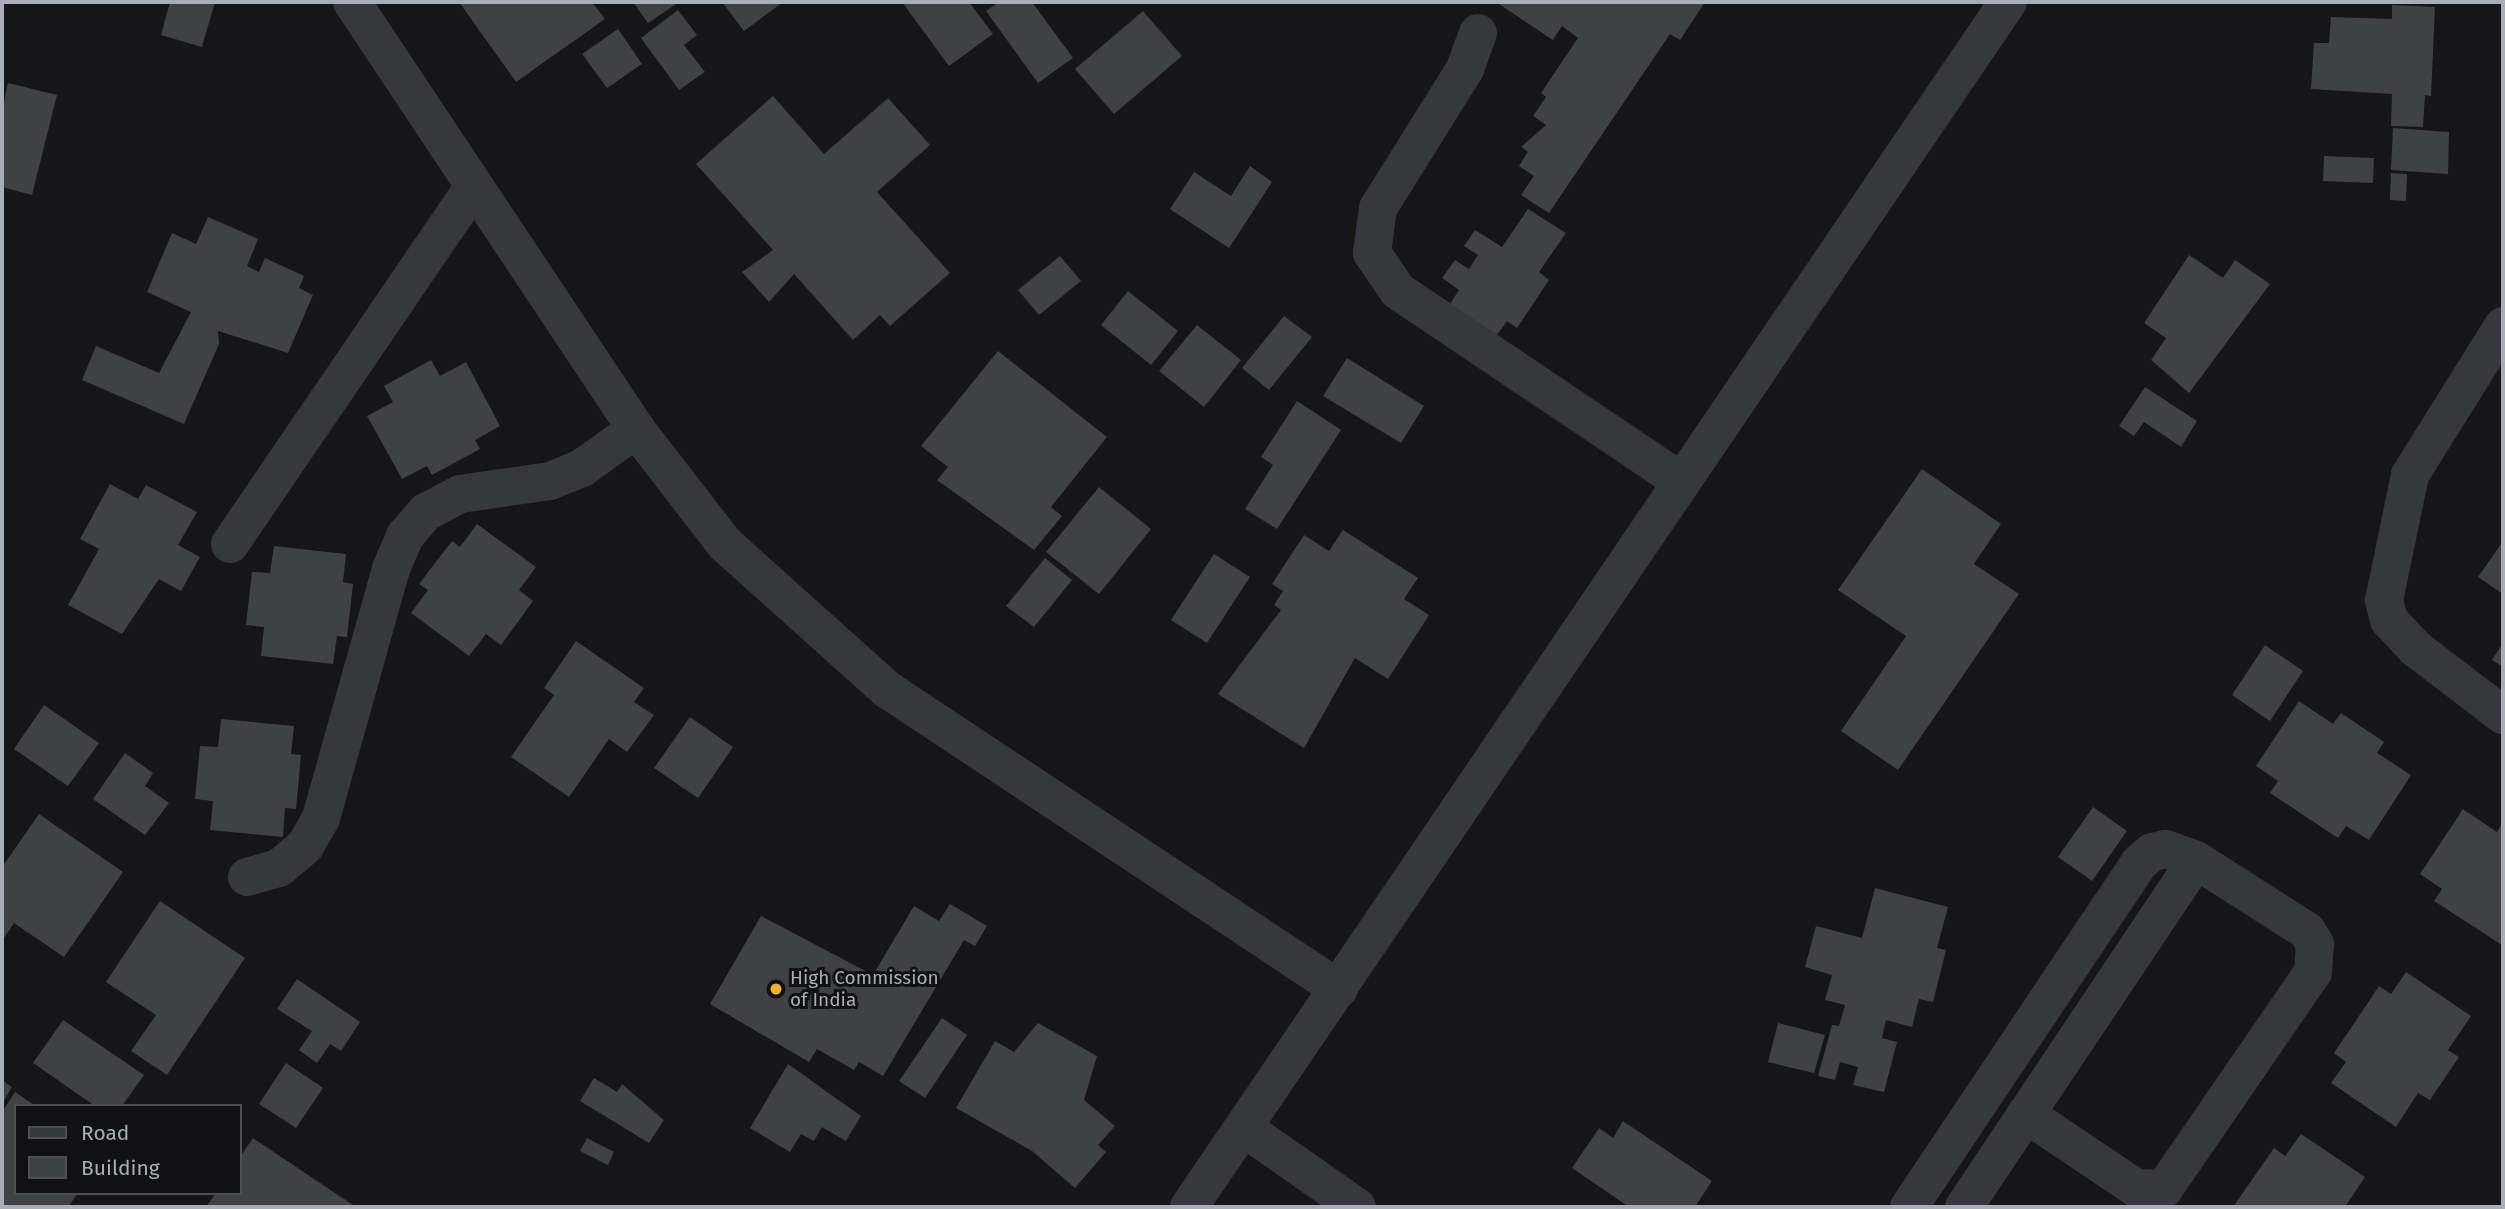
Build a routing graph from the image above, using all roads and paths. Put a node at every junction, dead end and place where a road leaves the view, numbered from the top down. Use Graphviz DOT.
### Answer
graph roads {
  1 [pos="352,2"];
  2 [pos="2008,2"];
  3 [pos="1478,33"];
  4 [pos="474,186"];
  5 [pos="2503,326"];
  6 [pos="636,429"];
  7 [pos="1682,482"];
  8 [pos="229,544"];
  9 [pos="2503,715"];
  10 [pos="2196,859"];
  11 [pos="247,877"];
  12 [pos="1339,989"];
  13 [pos="2026,1114"];
  14 [pos="1244,1128"];
  15 [pos="1189,1207"];
  16 [pos="1357,1207"];
  17 [pos="1909,1207"];
  18 [pos="1964,1207"];
  1 -- 4 [label="street"];
  2 -- 7 [label="street"];
  3 -- 7 [label="street"];
  4 -- 6 [label="street"];
  4 -- 8 [label="street"];
  5 -- 9 [label="street"];
  6 -- 11 [label="street"];
  6 -- 12 [label="street"];
  7 -- 12 [label="street"];
  10 -- 13 [label="street"];
  10 -- 13 [label="street"];
  10 -- 17 [label="street"];
  12 -- 14 [label="street"];
  13 -- 18 [label="street"];
  14 -- 15 [label="street"];
  14 -- 16 [label="street"];
}
